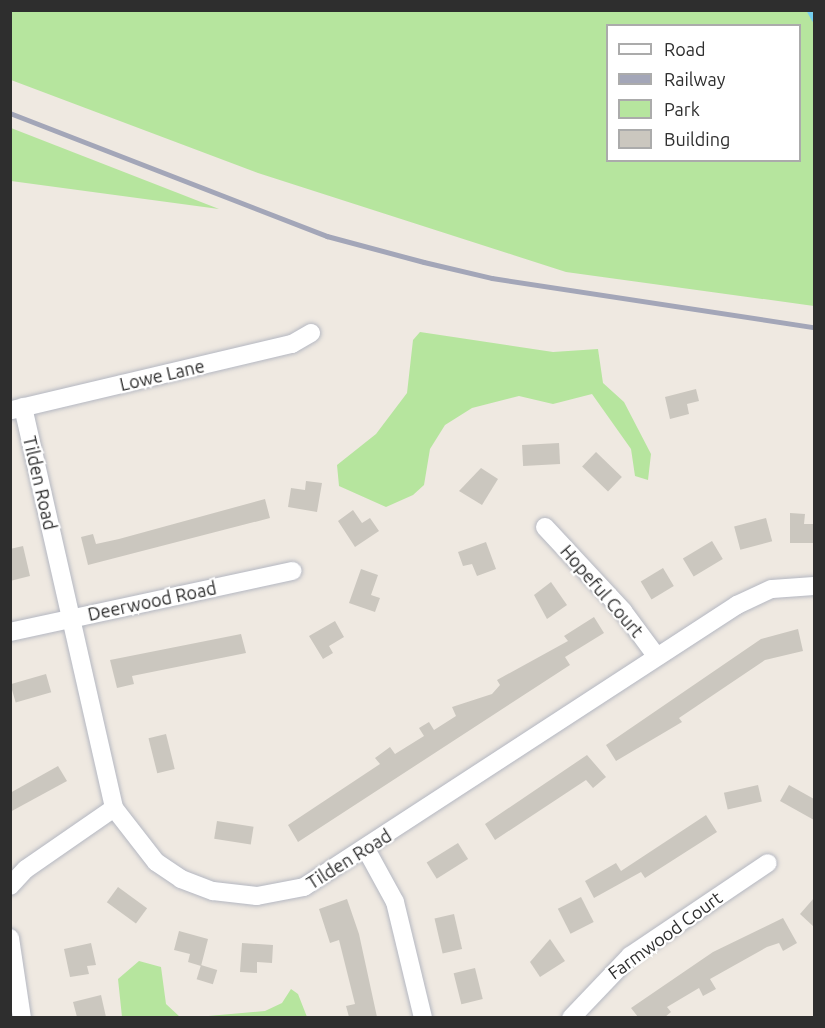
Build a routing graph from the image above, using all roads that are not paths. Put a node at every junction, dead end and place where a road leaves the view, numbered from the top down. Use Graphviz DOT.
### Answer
graph roads {
  1 [pos="311,333"];
  2 [pos="17,409"];
  3 [pos="545,527"];
  4 [pos="293,571"];
  5 [pos="814,586"];
  6 [pos="70,618"];
  7 [pos="10,632"];
  8 [pos="657,657"];
  9 [pos="114,808"];
  10 [pos="366,849"];
  11 [pos="768,863"];
  12 [pos="10,886"];
  13 [pos="10,938"];
  14 [pos="22,1017"];
  15 [pos="423,1017"];
  16 [pos="571,1017"];
  1 -- 2 [label="street, Lowe Lane"];
  2 -- 6 [label="street, Tilden Road"];
  3 -- 8 [label="street, Hopeful Court"];
  4 -- 6 [label="street, Deerwood Road"];
  5 -- 8 [label="street, Tilden Road"];
  6 -- 7 [label="street, Deerwood Road"];
  6 -- 9 [label="street, Tilden Road"];
  8 -- 10 [label="street, Tilden Road"];
  9 -- 10 [label="street, Tilden Road"];
  9 -- 12 [label="street"];
  10 -- 15 [label="street"];
  11 -- 16 [label="street, Farmwood Court"];
  13 -- 14 [label="street"];
}
